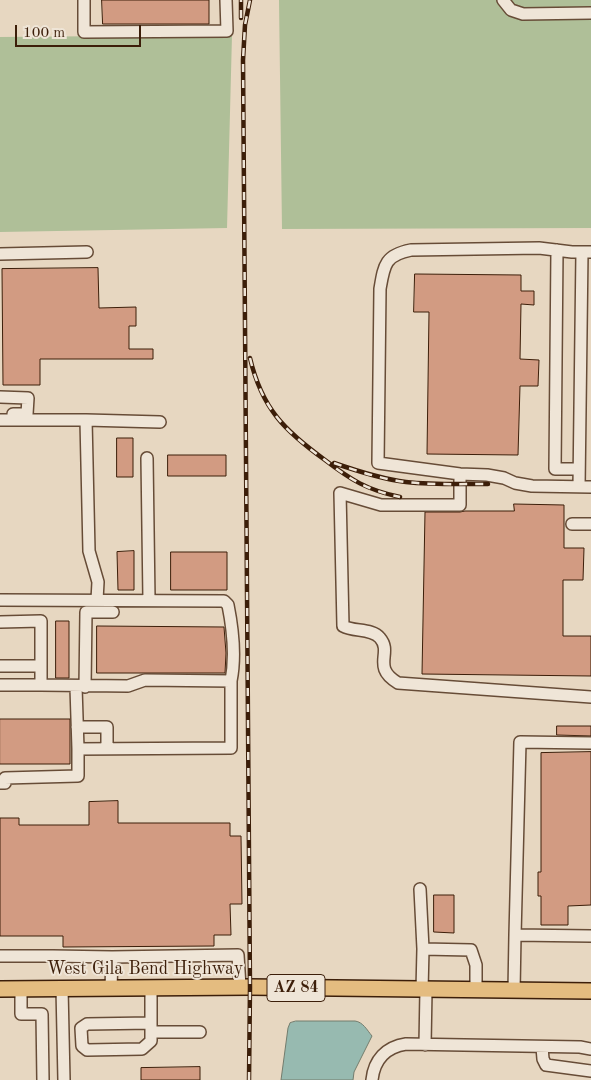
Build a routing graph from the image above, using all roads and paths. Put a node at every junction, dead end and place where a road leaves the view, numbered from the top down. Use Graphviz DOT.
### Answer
graph roads {
  1 [pos="84,0"];
  2 [pos="226,0"];
  3 [pos="503,0"];
  4 [pos="591,13"];
  5 [pos="558,250"];
  6 [pos="87,252"];
  7 [pos="586,252"];
  8 [pos="0,254"];
  9 [pos="0,397"];
  10 [pos="0,414"];
  11 [pos="0,420"];
  12 [pos="86,420"];
  13 [pos="160,422"];
  14 [pos="147,458"];
  15 [pos="579,469"];
  16 [pos="460,474"];
  17 [pos="579,487"];
  18 [pos="591,487"];
  19 [pos="572,524"];
  20 [pos="591,524"];
  21 [pos="0,600"];
  22 [pos="97,600"];
  23 [pos="149,600"];
  24 [pos="113,612"];
  25 [pos="0,622"];
  26 [pos="0,666"];
  27 [pos="41,666"];
  28 [pos="231,680"];
  29 [pos="0,685"];
  30 [pos="41,685"];
  31 [pos="81,687"];
  32 [pos="591,697"];
  33 [pos="77,727"];
  34 [pos="591,743"];
  35 [pos="107,748"];
  36 [pos="78,749"];
  37 [pos="0,783"];
  38 [pos="420,890"];
  39 [pos="515,936"];
  40 [pos="591,936"];
  41 [pos="423,949"];
  42 [pos="0,956"];
  43 [pos="112,958"];
  44 [pos="0,988"];
  45 [pos="21,988"];
  46 [pos="62,988"];
  47 [pos="111,988"];
  48 [pos="151,988"];
  49 [pos="240,988"];
  50 [pos="424,990"];
  51 [pos="476,990"];
  52 [pos="514,990"];
  53 [pos="591,991"];
  54 [pos="151,1028"];
  55 [pos="200,1032"];
  56 [pos="425,1044"];
  57 [pos="542,1047"];
  58 [pos="591,1050"];
  59 [pos="591,1071"];
  60 [pos="43,1080"];
  61 [pos="64,1080"];
  62 [pos="372,1080"];
  1 -- 2 [label="street"];
  3 -- 4 [label="street"];
  5 -- 7 [label="street"];
  5 -- 15 [label="street"];
  5 -- 16 [label="street"];
  6 -- 8 [label="street"];
  7 -- 15 [label="street"];
  9 -- 10 [label="street"];
  11 -- 12 [label="street"];
  12 -- 13 [label="street"];
  12 -- 22 [label="street"];
  14 -- 23 [label="street"];
  15 -- 17 [label="street"];
  16 -- 17 [label="street"];
  16 -- 32 [label="street"];
  17 -- 18 [label="street"];
  19 -- 20 [label="street"];
  21 -- 22 [label="street"];
  22 -- 23 [label="street"];
  23 -- 28 [label="street"];
  24 -- 31 [label="street"];
  25 -- 27 [label="street"];
  26 -- 27 [label="street"];
  27 -- 30 [label="street"];
  28 -- 31 [label="street"];
  28 -- 35 [label="street"];
  29 -- 30 [label="street"];
  30 -- 31 [label="street"];
  31 -- 33 [label="street"];
  33 -- 35 [label="street"];
  33 -- 36 [label="street"];
  34 -- 39 [label="street"];
  35 -- 36 [label="street"];
  36 -- 37 [label="street"];
  38 -- 41 [label="street"];
  39 -- 40 [label="street"];
  39 -- 52 [label="street"];
  41 -- 50 [label="street"];
  41 -- 51 [label="street"];
  42 -- 43 [label="street"];
  43 -- 47 [label="street"];
  43 -- 49 [label="street"];
  44 -- 45 [label="main road, West Gila Bend Highway / AZ 84"];
  45 -- 46 [label="main road, West Gila Bend Highway / AZ 84"];
  45 -- 60 [label="street"];
  46 -- 47 [label="main road, West Gila Bend Highway / AZ 84"];
  46 -- 61 [label="street"];
  47 -- 48 [label="main road, West Gila Bend Highway / AZ 84"];
  48 -- 49 [label="main road, West Gila Bend Highway / AZ 84"];
  48 -- 54 [label="street"];
  49 -- 50 [label="main road, West Gila Bend Highway / AZ 84"];
  50 -- 51 [label="main road, West Gila Bend Highway / AZ 84"];
  50 -- 56 [label="street"];
  51 -- 52 [label="main road, West Gila Bend Highway / AZ 84"];
  52 -- 53 [label="main road, West Gila Bend Highway / AZ 84"];
  54 -- 54 [label="street"];
  54 -- 55 [label="street"];
  56 -- 57 [label="street"];
  56 -- 62 [label="street"];
  57 -- 58 [label="street"];
  57 -- 59 [label="street"];
}
